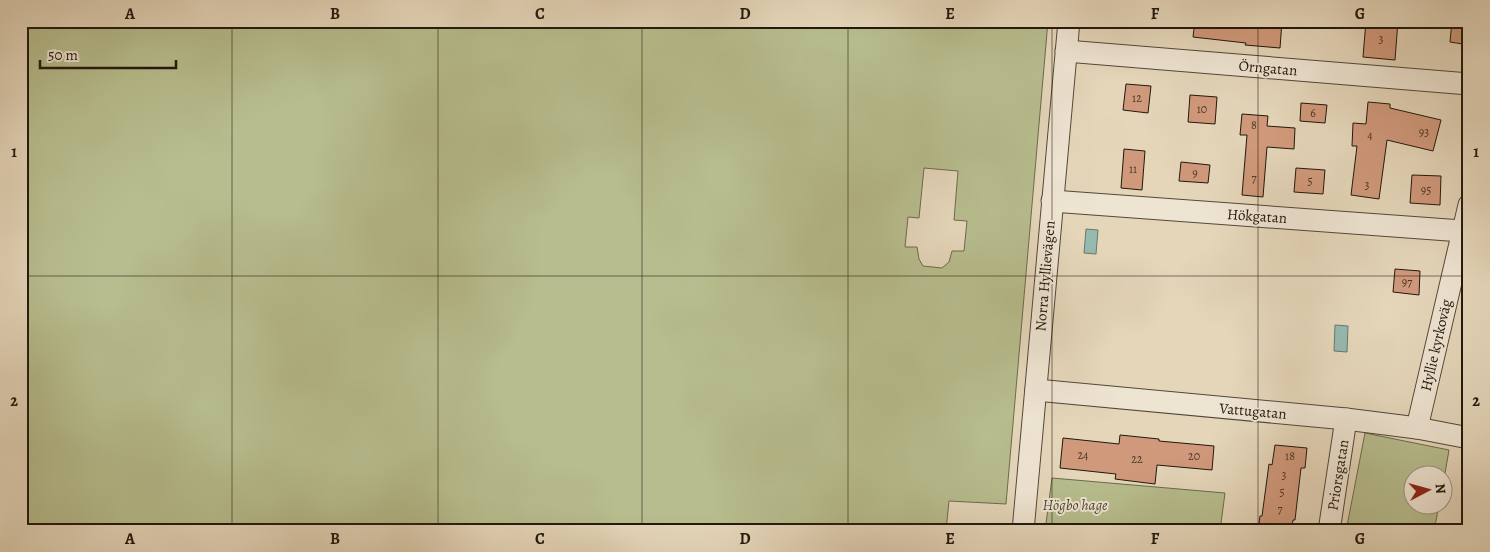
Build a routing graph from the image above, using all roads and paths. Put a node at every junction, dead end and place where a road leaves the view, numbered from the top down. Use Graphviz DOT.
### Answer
graph roads {
  1 [pos="1069,21"];
  2 [pos="1066,51"];
  3 [pos="1469,84"];
  4 [pos="1052,200"];
  5 [pos="1469,205"];
  6 [pos="1462,231"];
  7 [pos="1036,390"];
  8 [pos="1346,419"];
  9 [pos="1417,428"];
  10 [pos="1469,438"];
  11 [pos="1023,531"];
  12 [pos="1329,531"];
  1 -- 2 [label="street, Norra Hyllievägen"];
  2 -- 3 [label="street, Örngatan"];
  2 -- 4 [label="street, Norra Hyllievägen"];
  4 -- 6 [label="street, Hökgatan"];
  4 -- 7 [label="street, Norra Hyllievägen"];
  5 -- 6 [label="street, Hyllie kyrkoväg"];
  6 -- 9 [label="street, Hyllie kyrkoväg"];
  7 -- 8 [label="street, Vattugatan"];
  7 -- 11 [label="street, Norra Hyllievägen"];
  8 -- 9 [label="street, Vattugatan"];
  8 -- 12 [label="street, Priorsgatan"];
  9 -- 10 [label="street, Vattugatan"];
}
